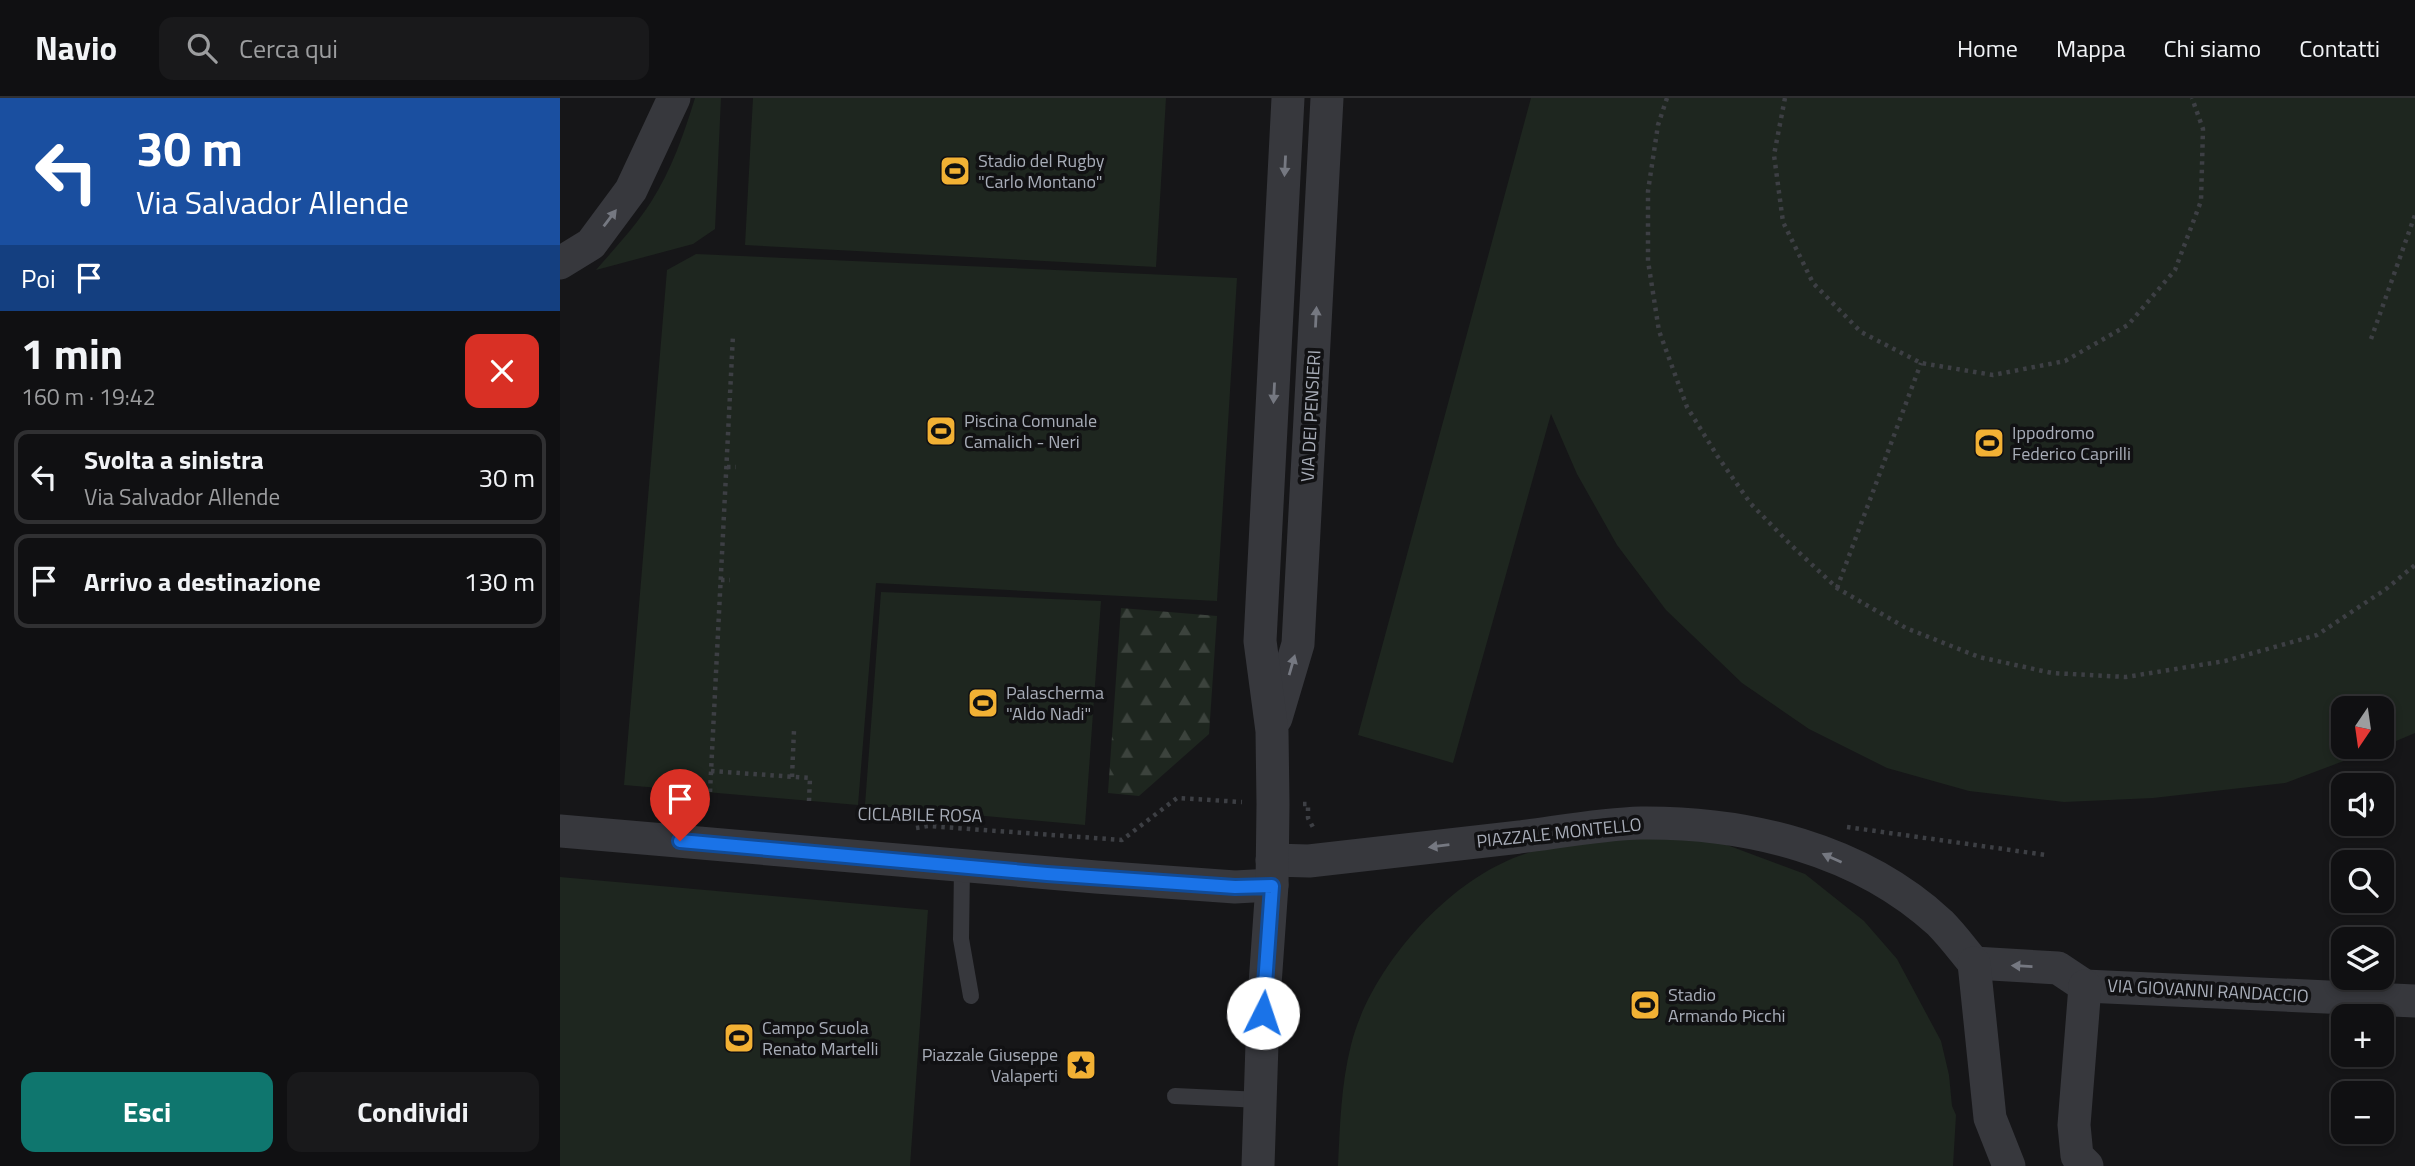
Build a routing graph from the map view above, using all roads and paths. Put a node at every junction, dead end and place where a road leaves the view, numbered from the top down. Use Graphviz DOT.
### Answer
graph roads {
  1 [pos="674,98"];
  2 [pos="1288,98"];
  3 [pos="1327,98"];
  4 [pos="1667,98"];
  5 [pos="1785,98"];
  6 [pos="2192,98"];
  7 [pos="2415,215"];
  8 [pos="560,263"];
  9 [pos="733,335"];
  10 [pos="2371,338"];
  11 [pos="1921,363"];
  12 [pos="727,467"];
  13 [pos="736,467"];
  14 [pos="2415,565"];
  15 [pos="721,580"];
  16 [pos="730,580"];
  17 [pos="1838,588"];
  18 [pos="794,730"];
  19 [pos="1272,731"];
  20 [pos="711,771"];
  21 [pos="792,777"];
  22 [pos="710,792"];
  23 [pos="809,801"];
  24 [pos="1273,804"];
  25 [pos="1308,804"];
  26 [pos="915,829"];
  27 [pos="560,831"];
  28 [pos="962,867"];
  29 [pos="1272,873"];
  30 [pos="1974,963"];
  31 [pos="2085,986"];
  32 [pos="971,996"];
  33 [pos="2415,1001"];
  34 [pos="1175,1096"];
  35 [pos="1261,1100"];
  36 [pos="1258,1166"];
  37 [pos="2009,1166"];
  38 [pos="2087,1166"];
  8 -- 1 [label="street, one-way"];
  2 -- 19 [label="street, VIA DEI PENSIERI, one-way"];
  19 -- 3 [label="street, VIA DEI PENSIERI, one-way"];
  4 -- 17 [label="path"];
  5 -- 11 [label="path"];
  6 -- 11 [label="path"];
  7 -- 10 [label="path"];
  9 -- 12 [label="path"];
  11 -- 17 [label="path"];
  12 -- 13 [label="path"];
  12 -- 15 [label="path"];
  14 -- 17 [label="path"];
  15 -- 16 [label="path"];
  15 -- 20 [label="path"];
  18 -- 21 [label="path"];
  19 -- 24 [label="street, VIA DEI PENSIERI"];
  20 -- 21 [label="path"];
  20 -- 22 [label="path"];
  21 -- 23 [label="path"];
  24 -- 25 [label="path, CICLABILE ROSA"];
  24 -- 26 [label="path, CICLABILE ROSA"];
  24 -- 29 [label="street, VIA DEI PENSIERI"];
  27 -- 28 [label="street, PIAZZALE MONTELLO"];
  28 -- 29 [label="street, PIAZZALE MONTELLO"];
  28 -- 32 [label="lane"];
  30 -- 29 [label="street, PIAZZALE MONTELLO, one-way"];
  29 -- 35 [label="street, VIA DEI PENSIERI"];
  31 -- 30 [label="street, one-way"];
  30 -- 37 [label="street"];
  31 -- 33 [label="street, VIA GIOVANNI RANDACCIO"];
  31 -- 38 [label="street"];
  34 -- 35 [label="lane"];
  35 -- 36 [label="street, VIA DEI PENSIERI"];
}
